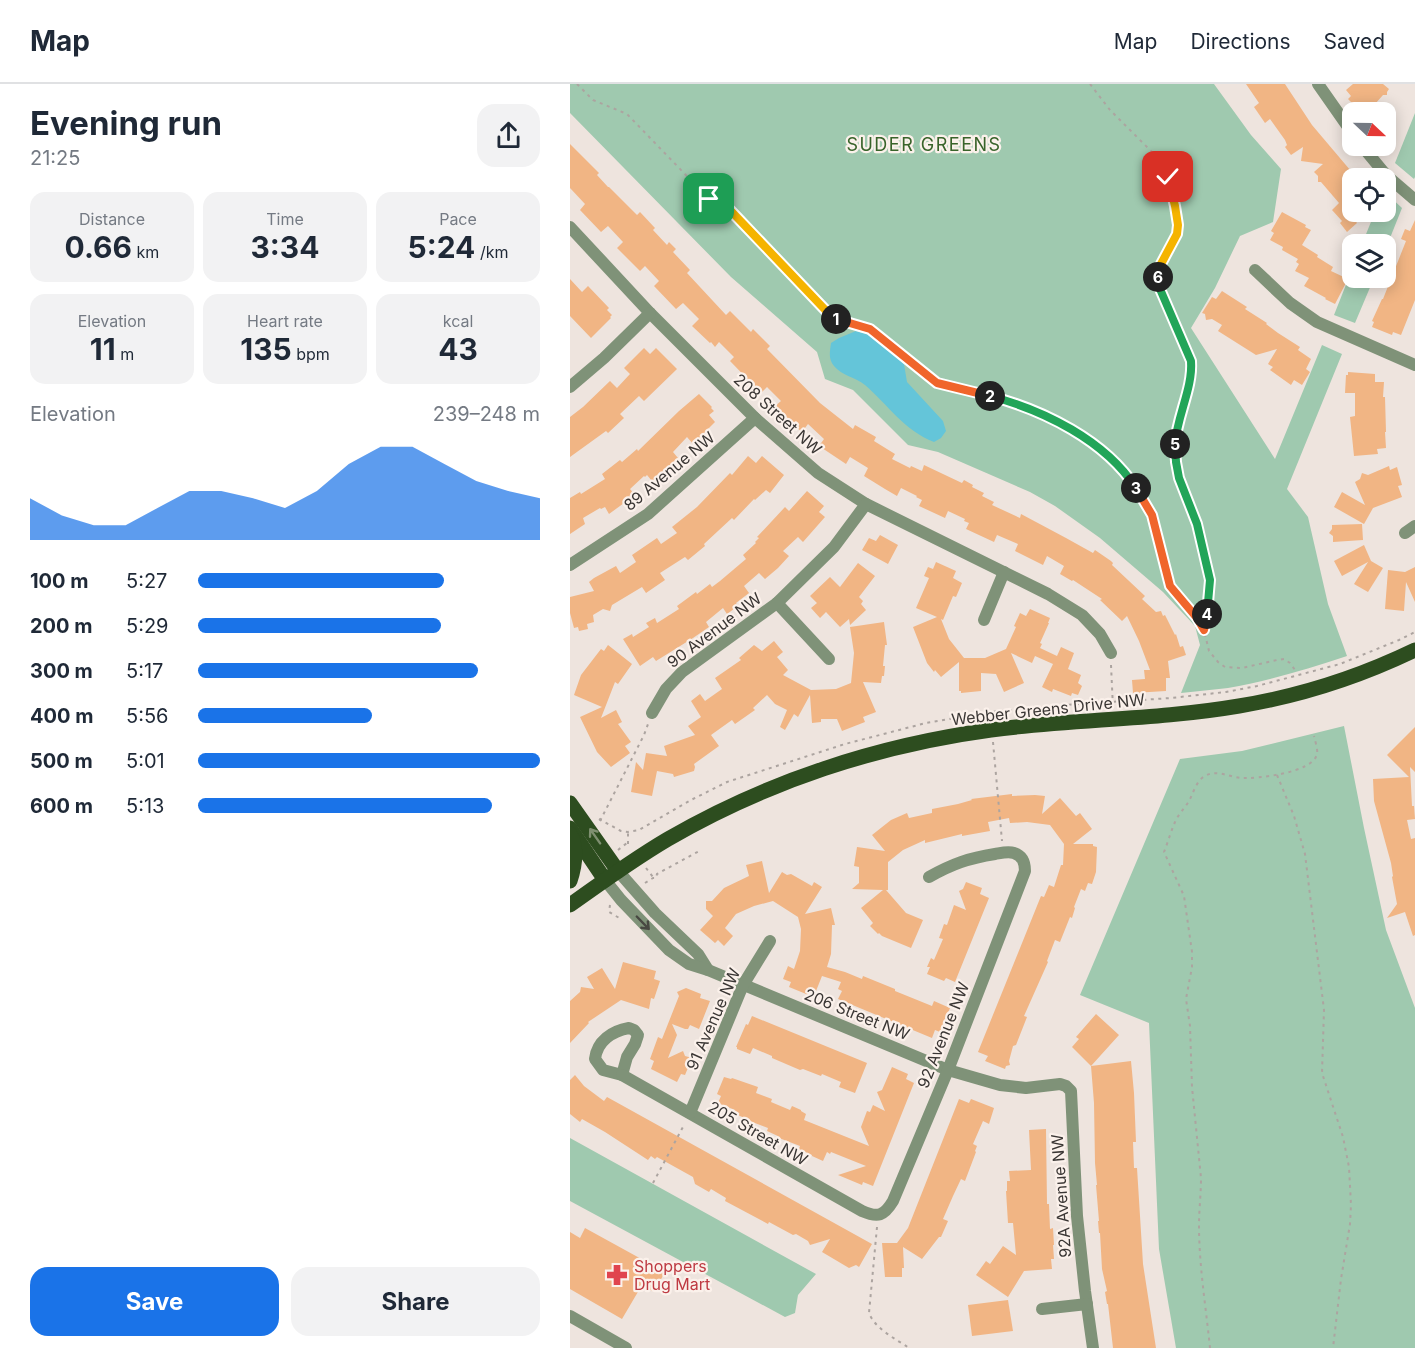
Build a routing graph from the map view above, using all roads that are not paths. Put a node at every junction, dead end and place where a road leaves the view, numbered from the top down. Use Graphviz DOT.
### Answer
graph roads {
  1 [pos="1318,84"];
  2 [pos="1342,118"];
  3 [pos="1370,156"];
  4 [pos="1415,200"];
  5 [pos="570,227"];
  6 [pos="1254,270"];
  7 [pos="650,313"];
  8 [pos="1415,365"];
  9 [pos="570,387"];
  10 [pos="755,418"];
  11 [pos="866,504"];
  12 [pos="570,565"];
  13 [pos="1004,572"];
  14 [pos="777,603"];
  15 [pos="984,620"];
  16 [pos="1415,650"];
  17 [pos="1111,653"];
  18 [pos="830,658"];
  19 [pos="652,713"];
  20 [pos="570,803"];
  21 [pos="570,828"];
  22 [pos="570,834"];
  23 [pos="618,871"];
  24 [pos="928,877"];
  25 [pos="605,880"];
  26 [pos="570,881"];
  27 [pos="570,905"];
  28 [pos="770,941"];
  29 [pos="708,970"];
  30 [pos="743,985"];
  31 [pos="948,1070"];
  32 [pos="622,1075"];
  33 [pos="1066,1086"];
  34 [pos="690,1113"];
  35 [pos="878,1215"];
  36 [pos="1087,1304"];
  37 [pos="1042,1309"];
  38 [pos="570,1316"];
  39 [pos="626,1348"];
  40 [pos="1093,1348"];
  1 -- 2 [label="street"];
  3 -- 4 [label="street"];
  5 -- 7 [label="street, 208 Street NW"];
  6 -- 8 [label="street"];
  7 -- 9 [label="street"];
  7 -- 10 [label="street, 208 Street NW"];
  10 -- 11 [label="street, 208 Street NW"];
  10 -- 12 [label="street, 89 Avenue NW"];
  11 -- 13 [label="street, 208 Street NW"];
  11 -- 14 [label="street, 90 Avenue NW"];
  13 -- 15 [label="street"];
  13 -- 17 [label="street, 208 Street NW"];
  14 -- 18 [label="street, 90 Avenue NW"];
  14 -- 19 [label="street, 90 Avenue NW"];
  16 -- 23 [label="main road, Webber Greens Drive NW"];
  23 -- 20 [label="main road, one-way"];
  21 -- 25 [label="main road"];
  22 -- 26 [label="main road"];
  23 -- 25 [label="main road, Webber Greens Drive NW"];
  23 -- 29 [label="street, 206 Street NW"];
  24 -- 31 [label="street, 92 Avenue NW"];
  25 -- 27 [label="main road, Webber Greens Drive NW"];
  25 -- 29 [label="street, 206 Street NW, one-way"];
  28 -- 30 [label="street, 91 Avenue NW"];
  29 -- 30 [label="street, 206 Street NW"];
  30 -- 31 [label="street, 206 Street NW"];
  30 -- 34 [label="street, 91 Avenue NW"];
  31 -- 33 [label="street, 206 Street NW"];
  31 -- 35 [label="street, 92 Avenue NW"];
  32 -- 34 [label="street, 205 Street NW"];
  33 -- 36 [label="street, 92A Avenue NW"];
  34 -- 35 [label="street, 205 Street NW"];
  36 -- 37 [label="street"];
  36 -- 40 [label="street, 92A Avenue NW"];
  38 -- 39 [label="street"];
}
